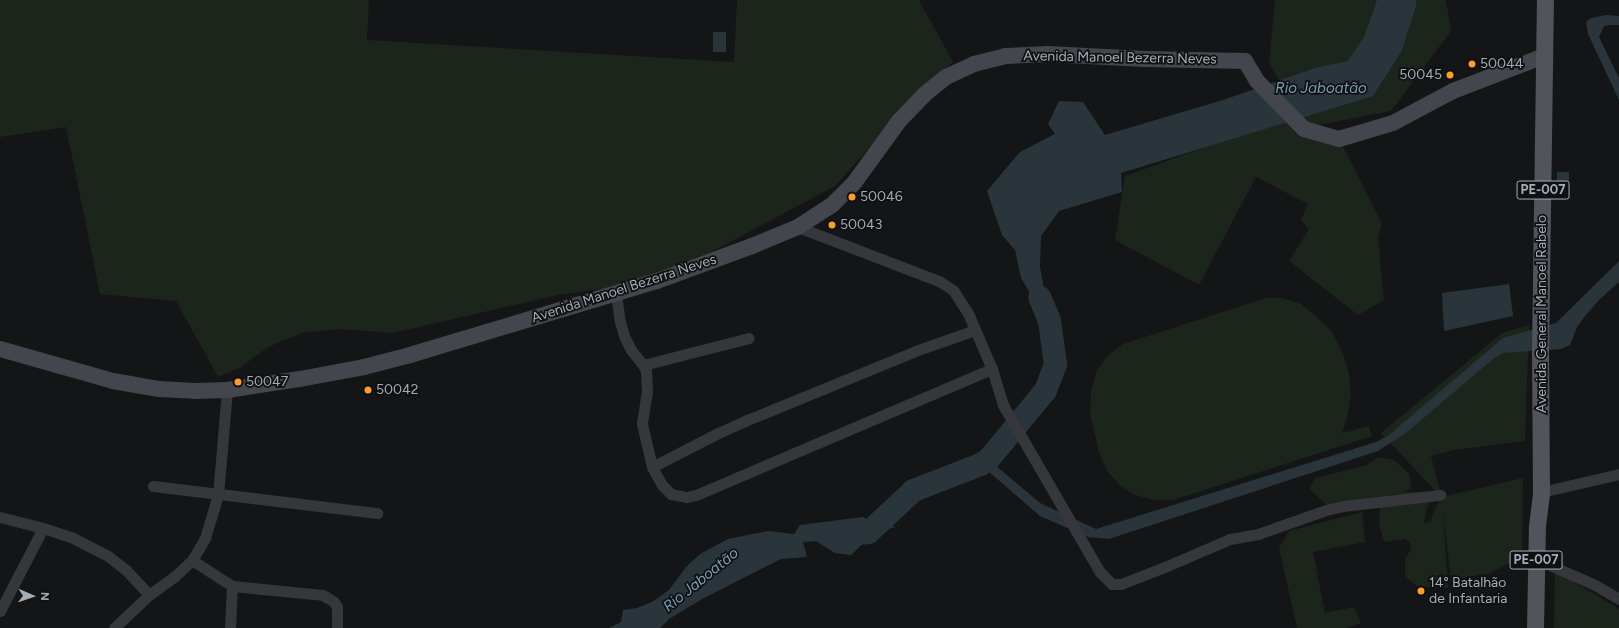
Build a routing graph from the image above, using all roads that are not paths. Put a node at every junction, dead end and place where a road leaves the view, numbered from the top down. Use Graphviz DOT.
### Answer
graph roads {
  1 [pos="1545,0"];
  2 [pos="1544,56"];
  3 [pos="798,227"];
  4 [pos="616,294"];
  5 [pos="975,330"];
  6 [pos="749,338"];
  7 [pos="0,349"];
  8 [pos="643,365"];
  9 [pos="992,369"];
  10 [pos="227,390"];
  11 [pos="652,467"];
  12 [pos="1619,474"];
  13 [pos="153,486"];
  14 [pos="1541,492"];
  15 [pos="218,494"];
  16 [pos="1440,495"];
  17 [pos="377,513"];
  18 [pos="0,517"];
  19 [pos="43,528"];
  20 [pos="1536,559"];
  21 [pos="192,560"];
  22 [pos="232,586"];
  23 [pos="149,595"];
  24 [pos="1619,599"];
  25 [pos="0,610"];
  26 [pos="114,628"];
  27 [pos="230,628"];
  28 [pos="337,628"];
  29 [pos="1535,628"];
  1 -- 2 [label="main road, Avenida General Manoel Rabelo / PE-007"];
  2 -- 3 [label="street, Avenida Manoel Bezerra Neves"];
  2 -- 14 [label="main road, Avenida General Manoel Rabelo / PE-007"];
  3 -- 4 [label="street, Avenida Manoel Bezerra Neves"];
  3 -- 5 [label="street"];
  4 -- 8 [label="street"];
  4 -- 10 [label="street, Avenida Manoel Bezerra Neves"];
  5 -- 9 [label="street"];
  5 -- 11 [label="street"];
  6 -- 8 [label="street"];
  7 -- 10 [label="street, Avenida Manoel Bezerra Neves"];
  8 -- 11 [label="street"];
  9 -- 11 [label="street"];
  9 -- 16 [label="street"];
  10 -- 15 [label="street"];
  12 -- 14 [label="street"];
  13 -- 15 [label="street"];
  14 -- 20 [label="main road, Avenida General Manoel Rabelo / PE-007"];
  15 -- 17 [label="street"];
  15 -- 21 [label="street"];
  18 -- 19 [label="street"];
  19 -- 23 [label="street"];
  19 -- 25 [label="street"];
  20 -- 24 [label="street"];
  20 -- 29 [label="main road, Avenida General Manoel Rabelo / PE-007"];
  21 -- 22 [label="street"];
  21 -- 23 [label="street"];
  22 -- 27 [label="street"];
  22 -- 28 [label="street"];
  23 -- 26 [label="street"];
}
